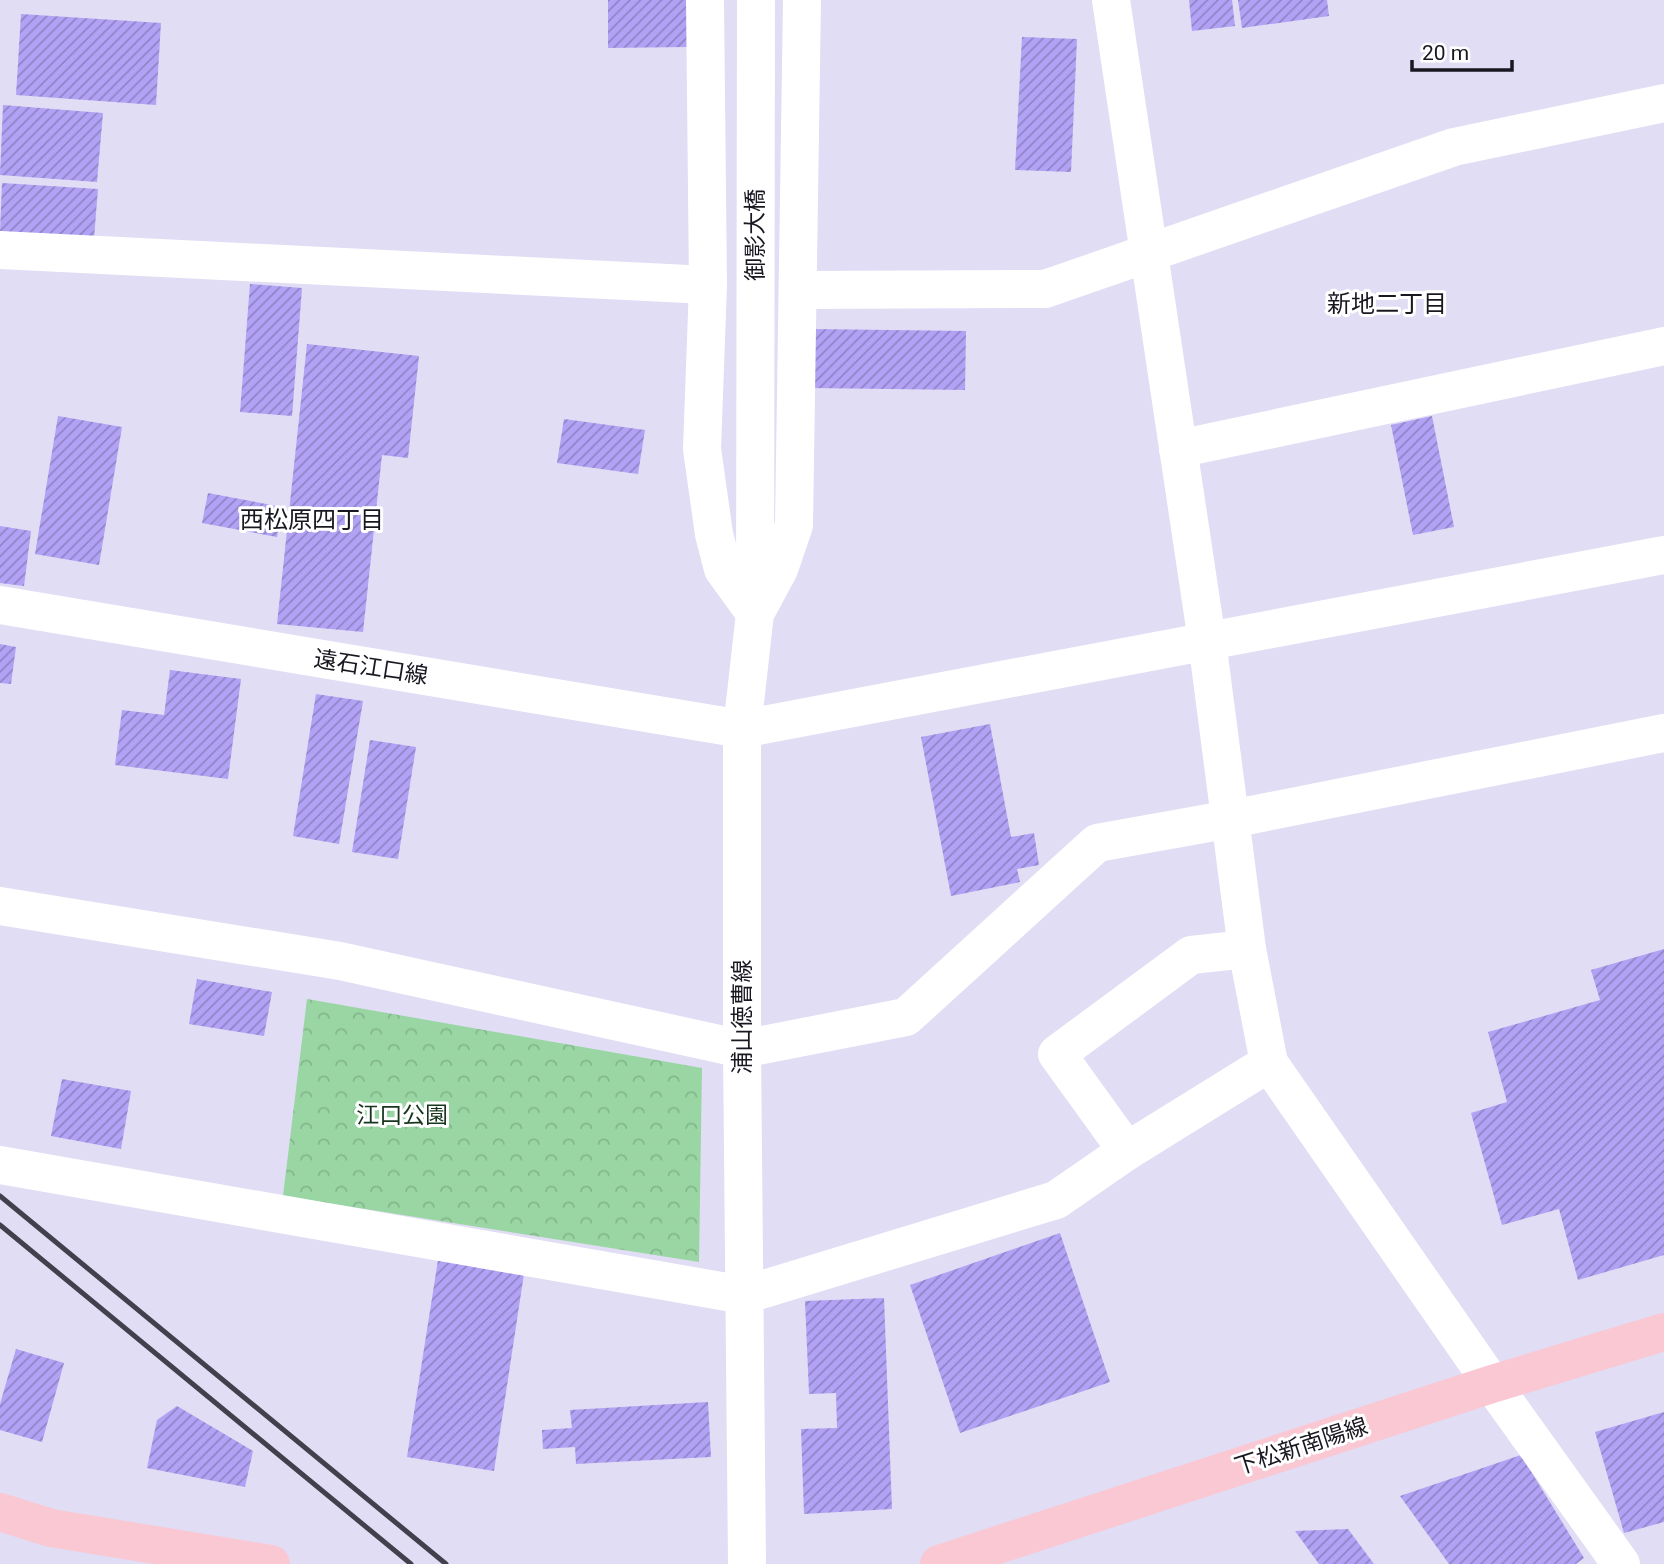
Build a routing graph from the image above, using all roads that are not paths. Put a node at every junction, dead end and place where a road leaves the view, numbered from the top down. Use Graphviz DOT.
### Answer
graph roads {
  1 [pos="705,0"];
  2 [pos="756,0"];
  3 [pos="802,0"];
  4 [pos="1111,0"];
  5 [pos="1664,103"];
  6 [pos="0,250"];
  7 [pos="1149,255"];
  8 [pos="708,285"];
  9 [pos="798,290"];
  10 [pos="1664,346"];
  11 [pos="1178,449"];
  12 [pos="754,471"];
  13 [pos="1664,555"];
  14 [pos="0,605"];
  15 [pos="755,613"];
  16 [pos="1207,641"];
  17 [pos="742,729"];
  18 [pos="1664,733"];
  19 [pos="1231,819"];
  20 [pos="0,906"];
  21 [pos="1248,949"];
  22 [pos="741,1049"];
  23 [pos="1269,1063"];
  24 [pos="1127,1151"];
  25 [pos="0,1165"];
  26 [pos="744,1295"];
  27 [pos="1664,1332"];
  28 [pos="1492,1384"];
  29 [pos="0,1512"];
  30 [pos="271,1564"];
  31 [pos="747,1564"];
  32 [pos="939,1564"];
  33 [pos="1622,1564"];
  1 -- 8 [label="street"];
  2 -- 12 [label="street, 御影大橋"];
  3 -- 9 [label="street"];
  4 -- 7 [label="street"];
  5 -- 7 [label="street"];
  6 -- 8 [label="street"];
  7 -- 9 [label="street"];
  7 -- 11 [label="street"];
  8 -- 15 [label="street"];
  9 -- 15 [label="street"];
  10 -- 11 [label="street"];
  11 -- 16 [label="street"];
  12 -- 15 [label="street, 浦山徳曹線"];
  13 -- 16 [label="street"];
  14 -- 17 [label="street, 遠石江口線"];
  15 -- 17 [label="street, 浦山徳曹線"];
  16 -- 17 [label="street"];
  16 -- 19 [label="street"];
  17 -- 22 [label="street, 浦山徳曹線"];
  18 -- 19 [label="street"];
  19 -- 21 [label="street"];
  19 -- 22 [label="street"];
  20 -- 22 [label="street"];
  21 -- 23 [label="street"];
  21 -- 24 [label="street"];
  22 -- 26 [label="street, 浦山徳曹線"];
  23 -- 24 [label="street"];
  23 -- 28 [label="street"];
  24 -- 26 [label="street"];
  25 -- 26 [label="street"];
  26 -- 31 [label="street, 浦山徳曹線"];
  27 -- 28 [label="main road, 下松新南陽線"];
  28 -- 32 [label="main road, 下松新南陽線"];
  28 -- 33 [label="street"];
  29 -- 30 [label="main road"];
}
